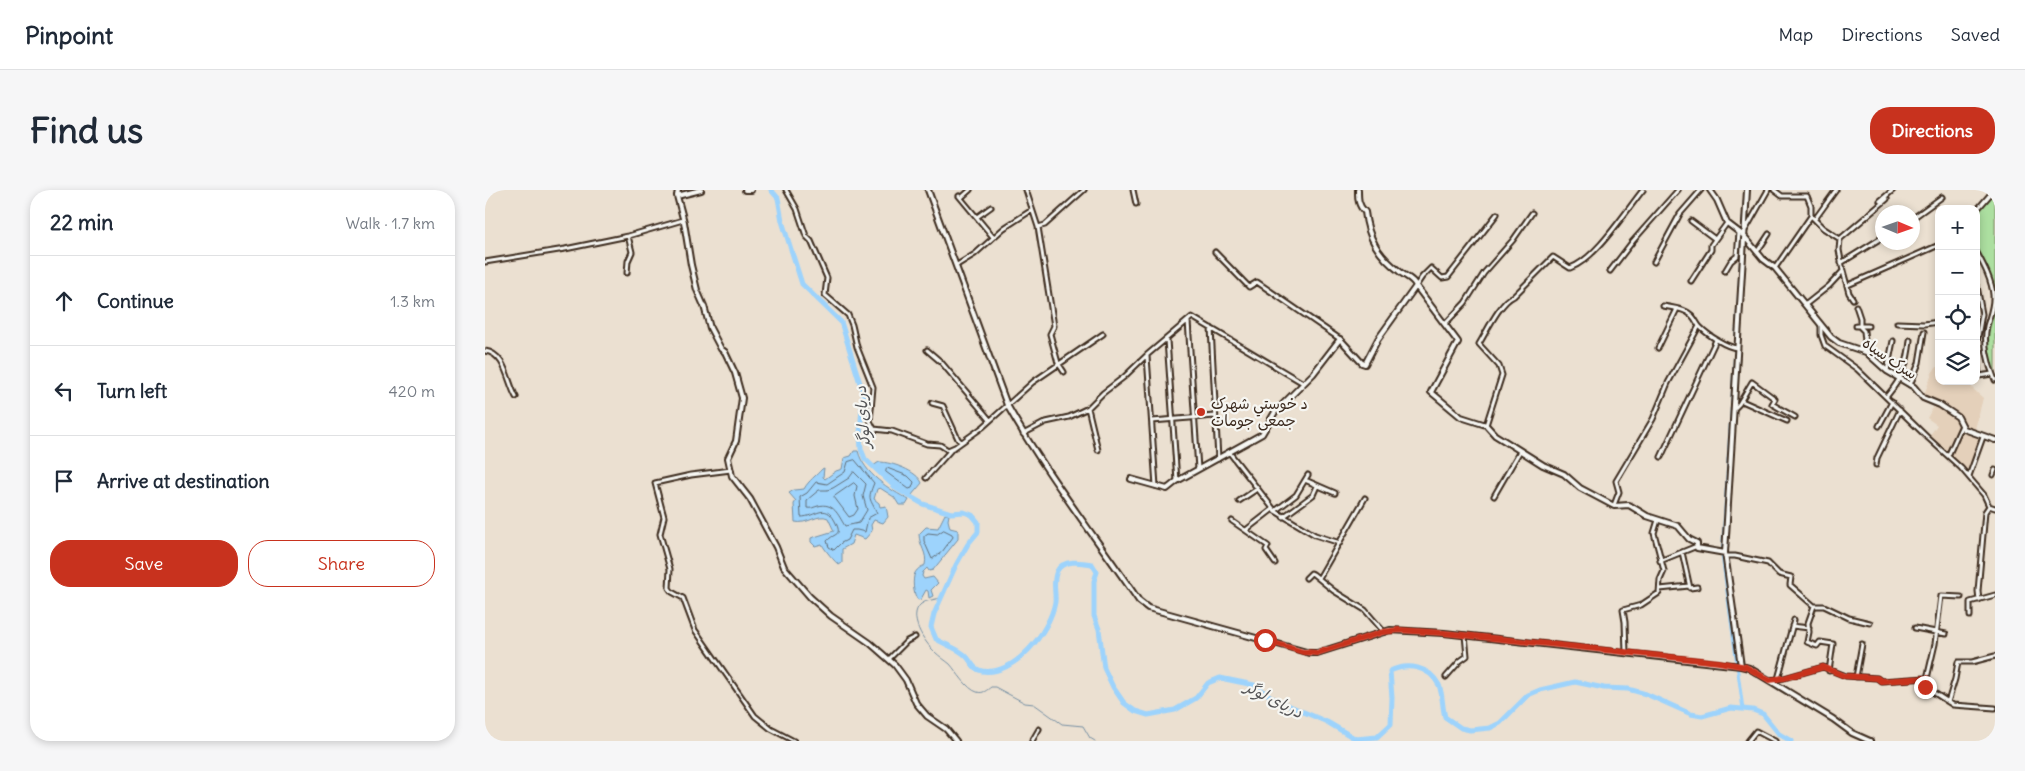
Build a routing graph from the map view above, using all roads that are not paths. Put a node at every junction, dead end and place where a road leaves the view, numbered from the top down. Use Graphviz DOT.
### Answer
graph roads {
  1 [pos="678,190"];
  2 [pos="701,190"];
  3 [pos="745,190"];
  4 [pos="751,190"];
  5 [pos="786,190"];
  6 [pos="928,190"];
  7 [pos="970,190"];
  8 [pos="1026,190"];
  9 [pos="1084,190"];
  10 [pos="1133,190"];
  11 [pos="1359,190"];
  12 [pos="1643,190"];
  13 [pos="1678,190"];
  14 [pos="1701,190"];
  15 [pos="1710,190"];
  16 [pos="1747,190"];
  17 [pos="1768,190"];
  18 [pos="1774,190"];
  19 [pos="1836,190"];
  20 [pos="1893,190"];
  21 [pos="1994,190"];
  22 [pos="677,196"];
  23 [pos="1942,197"];
  24 [pos="1887,198"];
  25 [pos="1136,204"];
  26 [pos="1877,204"];
  27 [pos="1980,206"];
  28 [pos="991,207"];
  29 [pos="1032,210"];
  30 [pos="1532,213"];
  31 [pos="1920,213"];
  32 [pos="1497,214"];
  33 [pos="1813,217"];
  34 [pos="977,218"];
  35 [pos="683,220"];
  36 [pos="1691,221"];
  37 [pos="1727,223"];
  38 [pos="1038,227"];
  39 [pos="1742,234"];
  40 [pos="1769,234"];
  41 [pos="628,236"];
  42 [pos="993,237"];
  43 [pos="1715,239"];
  44 [pos="1840,239"];
  45 [pos="1875,242"];
  46 [pos="1935,246"];
  47 [pos="1215,252"];
  48 [pos="1757,253"];
  49 [pos="1980,260"];
  50 [pos="485,262"];
  51 [pos="1654,262"];
  52 [pos="1841,263"];
  53 [pos="957,265"];
  54 [pos="1775,268"];
  55 [pos="1610,271"];
  56 [pos="1725,271"];
  57 [pos="1843,271"];
  58 [pos="627,273"];
  59 [pos="1691,281"];
  60 [pos="1848,285"];
  61 [pos="1416,286"];
  62 [pos="1853,299"];
  63 [pos="1805,305"];
  64 [pos="1663,306"];
  65 [pos="1856,306"];
  66 [pos="1677,309"];
  67 [pos="1188,320"];
  68 [pos="1897,323"];
  69 [pos="1935,323"];
  70 [pos="1445,324"];
  71 [pos="1821,325"];
  72 [pos="1699,326"];
  73 [pos="1858,326"];
  74 [pos="1868,326"];
  75 [pos="1211,327"];
  76 [pos="1924,332"];
  77 [pos="1103,334"];
  78 [pos="1167,340"];
  79 [pos="1340,340"];
  80 [pos="1716,340"];
  81 [pos="1893,340"];
  82 [pos="1910,340"];
  83 [pos="1658,348"];
  84 [pos="1737,348"];
  85 [pos="927,350"];
  86 [pos="485,351"];
  87 [pos="1865,352"];
  88 [pos="1147,355"];
  89 [pos="1058,363"];
  90 [pos="1887,371"];
  91 [pos="1064,372"];
  92 [pos="1992,374"];
  93 [pos="1980,376"];
  94 [pos="1901,379"];
  95 [pos="1995,380"];
  96 [pos="1303,383"];
  97 [pos="1910,385"];
  98 [pos="1887,396"];
  99 [pos="516,397"];
  100 [pos="1742,400"];
  101 [pos="1892,402"];
  102 [pos="932,403"];
  103 [pos="1007,405"];
  104 [pos="1088,408"];
  105 [pos="1735,408"];
  106 [pos="1900,410"];
  107 [pos="1215,416"];
  108 [pos="1795,417"];
  109 [pos="1194,418"];
  110 [pos="1173,419"];
  111 [pos="990,420"];
  112 [pos="1152,421"];
  113 [pos="1787,421"];
  114 [pos="1486,425"];
  115 [pos="1879,426"];
  116 [pos="1962,426"];
  117 [pos="1023,434"];
  118 [pos="1983,437"];
  119 [pos="1995,440"];
  120 [pos="961,442"];
  121 [pos="955,447"];
  122 [pos="1098,450"];
  123 [pos="1520,451"];
  124 [pos="1229,452"];
  125 [pos="1948,456"];
  126 [pos="1661,457"];
  127 [pos="1218,459"];
  128 [pos="1876,465"];
  129 [pos="731,470"];
  130 [pos="1198,470"];
  131 [pos="1995,470"];
  132 [pos="1309,475"];
  133 [pos="1993,475"];
  134 [pos="1968,477"];
  135 [pos="926,478"];
  136 [pos="1131,479"];
  137 [pos="1305,480"];
  138 [pos="1177,481"];
  139 [pos="1156,486"];
  140 [pos="1317,486"];
  141 [pos="1257,489"];
  142 [pos="1335,493"];
  143 [pos="1494,496"];
  144 [pos="1365,498"];
  145 [pos="1239,501"];
  146 [pos="1613,505"];
  147 [pos="1989,506"];
  148 [pos="1995,508"];
  149 [pos="1274,510"];
  150 [pos="1283,518"];
  151 [pos="1657,520"];
  152 [pos="1232,521"];
  153 [pos="1246,530"];
  154 [pos="1340,543"];
  155 [pos="1697,546"];
  156 [pos="1682,552"];
  157 [pos="1724,553"];
  158 [pos="1660,561"];
  159 [pos="1275,563"];
  160 [pos="1306,578"];
  161 [pos="1319,578"];
  162 [pos="1689,586"];
  163 [pos="1697,587"];
  164 [pos="1660,589"];
  165 [pos="1995,595"];
  166 [pos="1961,597"];
  167 [pos="1979,600"];
  168 [pos="1814,606"];
  169 [pos="1970,616"];
  170 [pos="1794,620"];
  171 [pos="1870,623"];
  172 [pos="1792,626"];
  173 [pos="1809,628"];
  174 [pos="1915,628"];
  175 [pos="1383,632"];
  176 [pos="1935,632"];
  177 [pos="1946,634"];
  178 [pos="1465,635"];
  179 [pos="915,637"];
  180 [pos="1862,644"];
  181 [pos="1626,653"];
  182 [pos="1995,656"];
  183 [pos="889,659"];
  184 [pos="1739,666"];
  185 [pos="1829,670"];
  186 [pos="1446,677"];
  187 [pos="1856,677"];
  188 [pos="1778,678"];
  189 [pos="1927,678"];
  190 [pos="1769,680"];
  191 [pos="1948,702"];
  192 [pos="1995,708"];
  193 [pos="1039,729"];
  194 [pos="794,741"];
  195 [pos="956,741"];
  196 [pos="1032,741"];
  197 [pos="1748,741"];
  198 [pos="1775,741"];
  199 [pos="1870,741"];
  1 -- 22 [label="street"];
  2 -- 22 [label="street"];
  3 -- 4 [label="street"];
  5 -- 121 [label="street"];
  6 -- 53 [label="street"];
  7 -- 34 [label="street"];
  8 -- 29 [label="street"];
  9 -- 38 [label="street"];
  10 -- 25 [label="street"];
  11 -- 61 [label="street"];
  12 -- 114 [label="street"];
  13 -- 55 [label="street"];
  14 -- 51 [label="street"];
  15 -- 37 [label="street"];
  16 -- 39 [label="street"];
  17 -- 39 [label="street"];
  18 -- 33 [label="street"];
  19 -- 33 [label="street"];
  20 -- 26 [label="street"];
  21 -- 27 [label="street"];
  22 -- 35 [label="street"];
  23 -- 31 [label="street"];
  24 -- 44 [label="street"];
  28 -- 34 [label="street"];
  29 -- 38 [label="street"];
  29 -- 42 [label="street"];
  30 -- 70 [label="street"];
  32 -- 61 [label="street"];
  33 -- 44 [label="street"];
  33 -- 54 [label="street"];
  34 -- 42 [label="street"];
  35 -- 41 [label="street"];
  35 -- 129 [label="street"];
  36 -- 43 [label="street"];
  37 -- 39 [label="street, سرک سیاه"];
  37 -- 43 [label="street"];
  38 -- 89 [label="street"];
  39 -- 48 [label="street, سرک سیاه"];
  39 -- 56 [label="street"];
  39 -- 84 [label="street"];
  40 -- 48 [label="street"];
  41 -- 50 [label="street"];
  41 -- 58 [label="street"];
  42 -- 53 [label="street"];
  43 -- 59 [label="street"];
  44 -- 52 [label="street"];
  45 -- 52 [label="street"];
  46 -- 60 [label="street"];
  47 -- 79 [label="street"];
  48 -- 54 [label="street, سرک سیاه"];
  49 -- 92 [label="street"];
  52 -- 57 [label="street"];
  53 -- 103 [label="street"];
  54 -- 63 [label="street, سرک سیاه"];
  57 -- 60 [label="street"];
  57 -- 63 [label="street"];
  60 -- 62 [label="street"];
  61 -- 70 [label="street"];
  61 -- 79 [label="street"];
  63 -- 71 [label="street, سرک سیاه"];
  64 -- 66 [label="street"];
  65 -- 73 [label="street"];
  66 -- 72 [label="street"];
  66 -- 83 [label="street"];
  67 -- 75 [label="street"];
  67 -- 78 [label="street"];
  67 -- 109 [label="street"];
  68 -- 69 [label="street"];
  70 -- 114 [label="street"];
  71 -- 87 [label="street, سرک سیاه"];
  71 -- 98 [label="street"];
  72 -- 80 [label="street"];
  72 -- 146 [label="street"];
  73 -- 74 [label="street"];
  73 -- 87 [label="street"];
  75 -- 96 [label="street"];
  75 -- 107 [label="street"];
  76 -- 97 [label="street"];
  77 -- 89 [label="street"];
  78 -- 88 [label="street"];
  78 -- 110 [label="street"];
  79 -- 96 [label="street"];
  80 -- 84 [label="street"];
  80 -- 126 [label="street"];
  81 -- 90 [label="street"];
  82 -- 94 [label="street"];
  84 -- 105 [label="street"];
  85 -- 111 [label="street"];
  86 -- 99 [label="street"];
  87 -- 90 [label="street, سرک سیاه"];
  88 -- 104 [label="street"];
  88 -- 112 [label="street"];
  89 -- 91 [label="street"];
  89 -- 103 [label="street"];
  90 -- 94 [label="street, سرک سیاه"];
  92 -- 93 [label="street"];
  92 -- 95 [label="street"];
  94 -- 97 [label="street, سرک سیاه"];
  94 -- 98 [label="street"];
  96 -- 124 [label="street"];
  97 -- 116 [label="street, سرک سیاه"];
  98 -- 101 [label="street"];
  100 -- 105 [label="street"];
  100 -- 108 [label="street"];
  100 -- 113 [label="street"];
  101 -- 106 [label="street"];
  101 -- 115 [label="street"];
  102 -- 120 [label="street"];
  103 -- 111 [label="street"];
  103 -- 117 [label="street"];
  104 -- 117 [label="street"];
  104 -- 122 [label="street"];
  105 -- 157 [label="street"];
  106 -- 125 [label="street"];
  106 -- 128 [label="street"];
  107 -- 109 [label="street"];
  107 -- 127 [label="street"];
  109 -- 110 [label="street"];
  109 -- 130 [label="street"];
  110 -- 112 [label="street"];
  110 -- 138 [label="street"];
  111 -- 120 [label="street"];
  112 -- 139 [label="street"];
  114 -- 123 [label="street"];
  116 -- 118 [label="street, سرک سیاه"];
  116 -- 125 [label="street"];
  117 -- 175 [label="street"];
  118 -- 119 [label="street, سرک سیاه"];
  118 -- 134 [label="street"];
  120 -- 121 [label="street"];
  121 -- 135 [label="street"];
  123 -- 143 [label="street"];
  123 -- 146 [label="street"];
  124 -- 127 [label="street"];
  124 -- 141 [label="street"];
  125 -- 134 [label="street"];
  127 -- 130 [label="street"];
  129 -- 183 [label="street"];
  129 -- 194 [label="street"];
  130 -- 138 [label="street"];
  131 -- 133 [label="street"];
  132 -- 137 [label="street"];
  134 -- 147 [label="street"];
  136 -- 139 [label="street"];
  137 -- 140 [label="street"];
  137 -- 149 [label="street"];
  138 -- 139 [label="street"];
  140 -- 142 [label="street"];
  140 -- 150 [label="street"];
  141 -- 145 [label="street"];
  141 -- 149 [label="street"];
  144 -- 154 [label="street"];
  146 -- 151 [label="street"];
  147 -- 148 [label="street"];
  147 -- 167 [label="street"];
  149 -- 150 [label="street"];
  149 -- 153 [label="street"];
  150 -- 154 [label="street"];
  151 -- 155 [label="street"];
  151 -- 158 [label="street"];
  152 -- 153 [label="street"];
  153 -- 159 [label="street"];
  154 -- 161 [label="street"];
  155 -- 156 [label="street"];
  155 -- 157 [label="street"];
  156 -- 158 [label="street"];
  156 -- 162 [label="street"];
  157 -- 168 [label="street"];
  157 -- 184 [label="street"];
  158 -- 164 [label="street"];
  160 -- 161 [label="street"];
  161 -- 175 [label="street"];
  162 -- 163 [label="street"];
  162 -- 164 [label="street"];
  164 -- 181 [label="street"];
  165 -- 167 [label="street"];
  166 -- 176 [label="street"];
  167 -- 169 [label="street"];
  168 -- 171 [label="street"];
  168 -- 173 [label="street"];
  170 -- 172 [label="street"];
  172 -- 173 [label="street"];
  172 -- 188 [label="street"];
  173 -- 185 [label="street"];
  174 -- 176 [label="street"];
  175 -- 178 [label="street"];
  176 -- 177 [label="street"];
  176 -- 189 [label="street"];
  178 -- 181 [label="street"];
  178 -- 186 [label="street"];
  179 -- 183 [label="street"];
  180 -- 187 [label="street"];
  181 -- 184 [label="street"];
  182 -- 191 [label="street"];
  183 -- 195 [label="street"];
  184 -- 190 [label="street"];
  185 -- 187 [label="street"];
  185 -- 188 [label="street"];
  187 -- 189 [label="street"];
  188 -- 190 [label="street"];
  189 -- 191 [label="street"];
  190 -- 199 [label="street"];
  191 -- 192 [label="street"];
  193 -- 196 [label="street"];
  197 -- 198 [label="street"];
}
